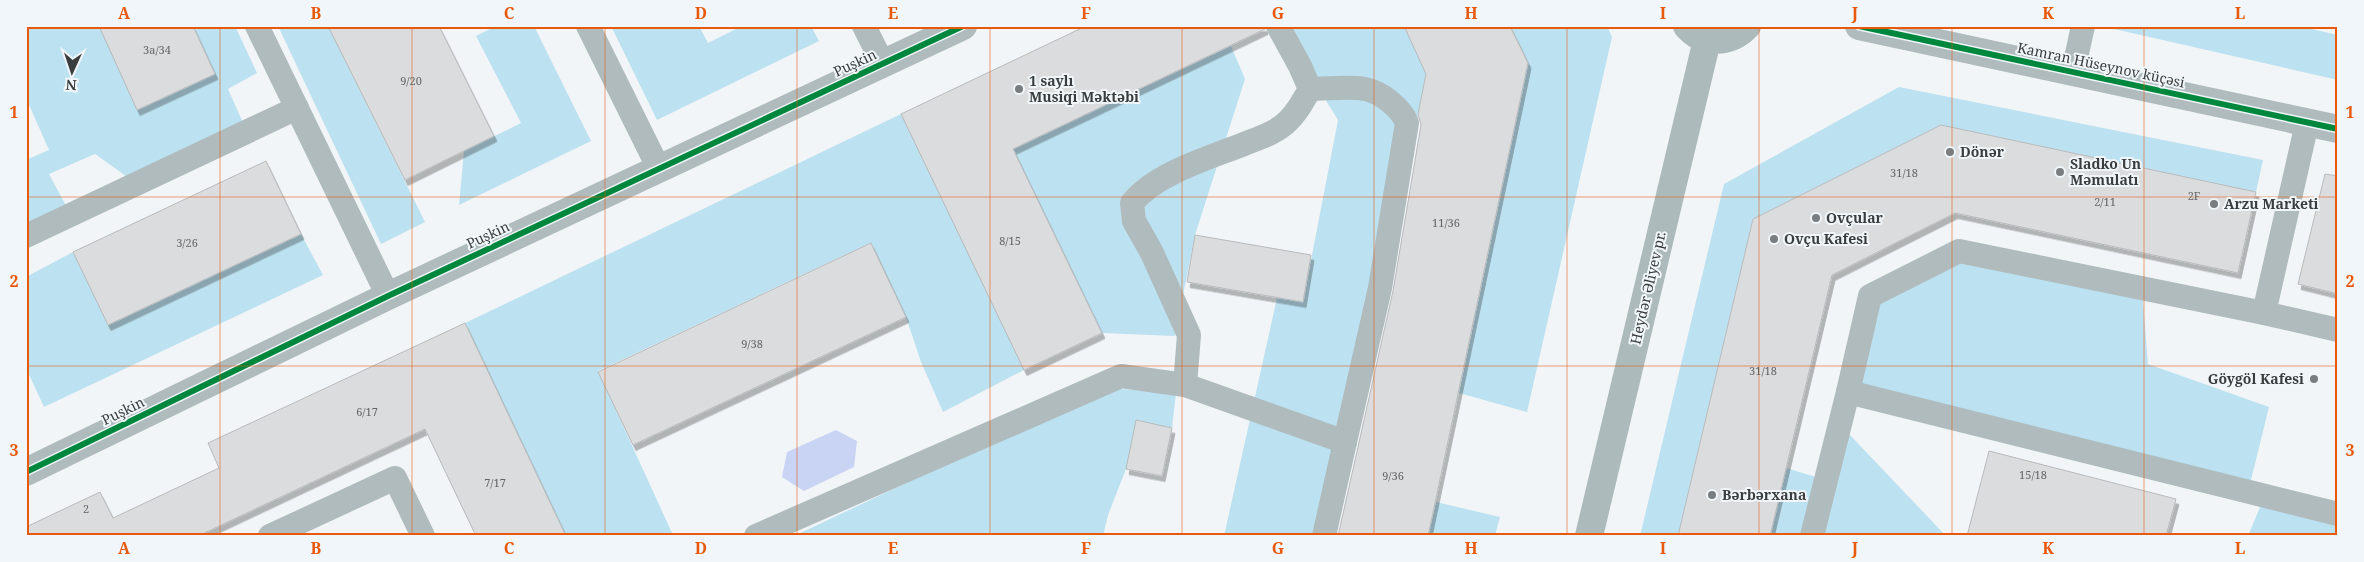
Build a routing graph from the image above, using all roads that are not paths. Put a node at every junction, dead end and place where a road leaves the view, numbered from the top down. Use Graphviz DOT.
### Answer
graph roads {
  1 [pos="257,26"];
  2 [pos="588,26"];
  3 [pos="864,26"];
  4 [pos="963,26"];
  5 [pos="1278,26"];
  6 [pos="1747,26"];
  7 [pos="1859,26"];
  8 [pos="2083,26"];
  9 [pos="1697,33"];
  10 [pos="883,64"];
  11 [pos="2073,72"];
  12 [pos="1310,89"];
  13 [pos="296,108"];
  14 [pos="2308,123"];
  15 [pos="2338,130"];
  16 [pos="658,169"];
  17 [pos="26,236"];
  18 [pos="388,296"];
  19 [pos="2264,313"];
  20 [pos="2338,330"];
  21 [pos="1185,385"];
  22 [pos="1848,392"];
  23 [pos="1345,442"];
  24 [pos="26,472"];
  25 [pos="2338,514"];
  26 [pos="270,536"];
  27 [pos="423,536"];
  28 [pos="756,536"];
  29 [pos="1324,536"];
  30 [pos="1589,536"];
  31 [pos="1812,536"];
  1 -- 13 [label="lane"];
  2 -- 16 [label="lane"];
  3 -- 10 [label="lane"];
  4 -- 10 [label="street, Puşkin"];
  5 -- 12 [label="lane"];
  6 -- 9 [label="main road"];
  7 -- 11 [label="street, Kamran Hüseynov küçəsi"];
  8 -- 11 [label="lane"];
  9 -- 30 [label="main road, Heydər Əliyev pr."];
  10 -- 16 [label="street, Puşkin"];
  11 -- 14 [label="street, Kamran Hüseynov küçəsi"];
  12 -- 21 [label="lane"];
  12 -- 23 [label="lane"];
  13 -- 17 [label="lane"];
  13 -- 18 [label="lane"];
  14 -- 15 [label="street, Kamran Hüseynov küçəsi"];
  14 -- 19 [label="lane"];
  16 -- 18 [label="street, Puşkin"];
  18 -- 24 [label="street, Puşkin"];
  19 -- 20 [label="lane"];
  19 -- 22 [label="lane"];
  21 -- 23 [label="lane"];
  21 -- 28 [label="lane"];
  22 -- 25 [label="lane"];
  22 -- 31 [label="lane"];
  23 -- 29 [label="lane"];
  26 -- 27 [label="lane"];
}
